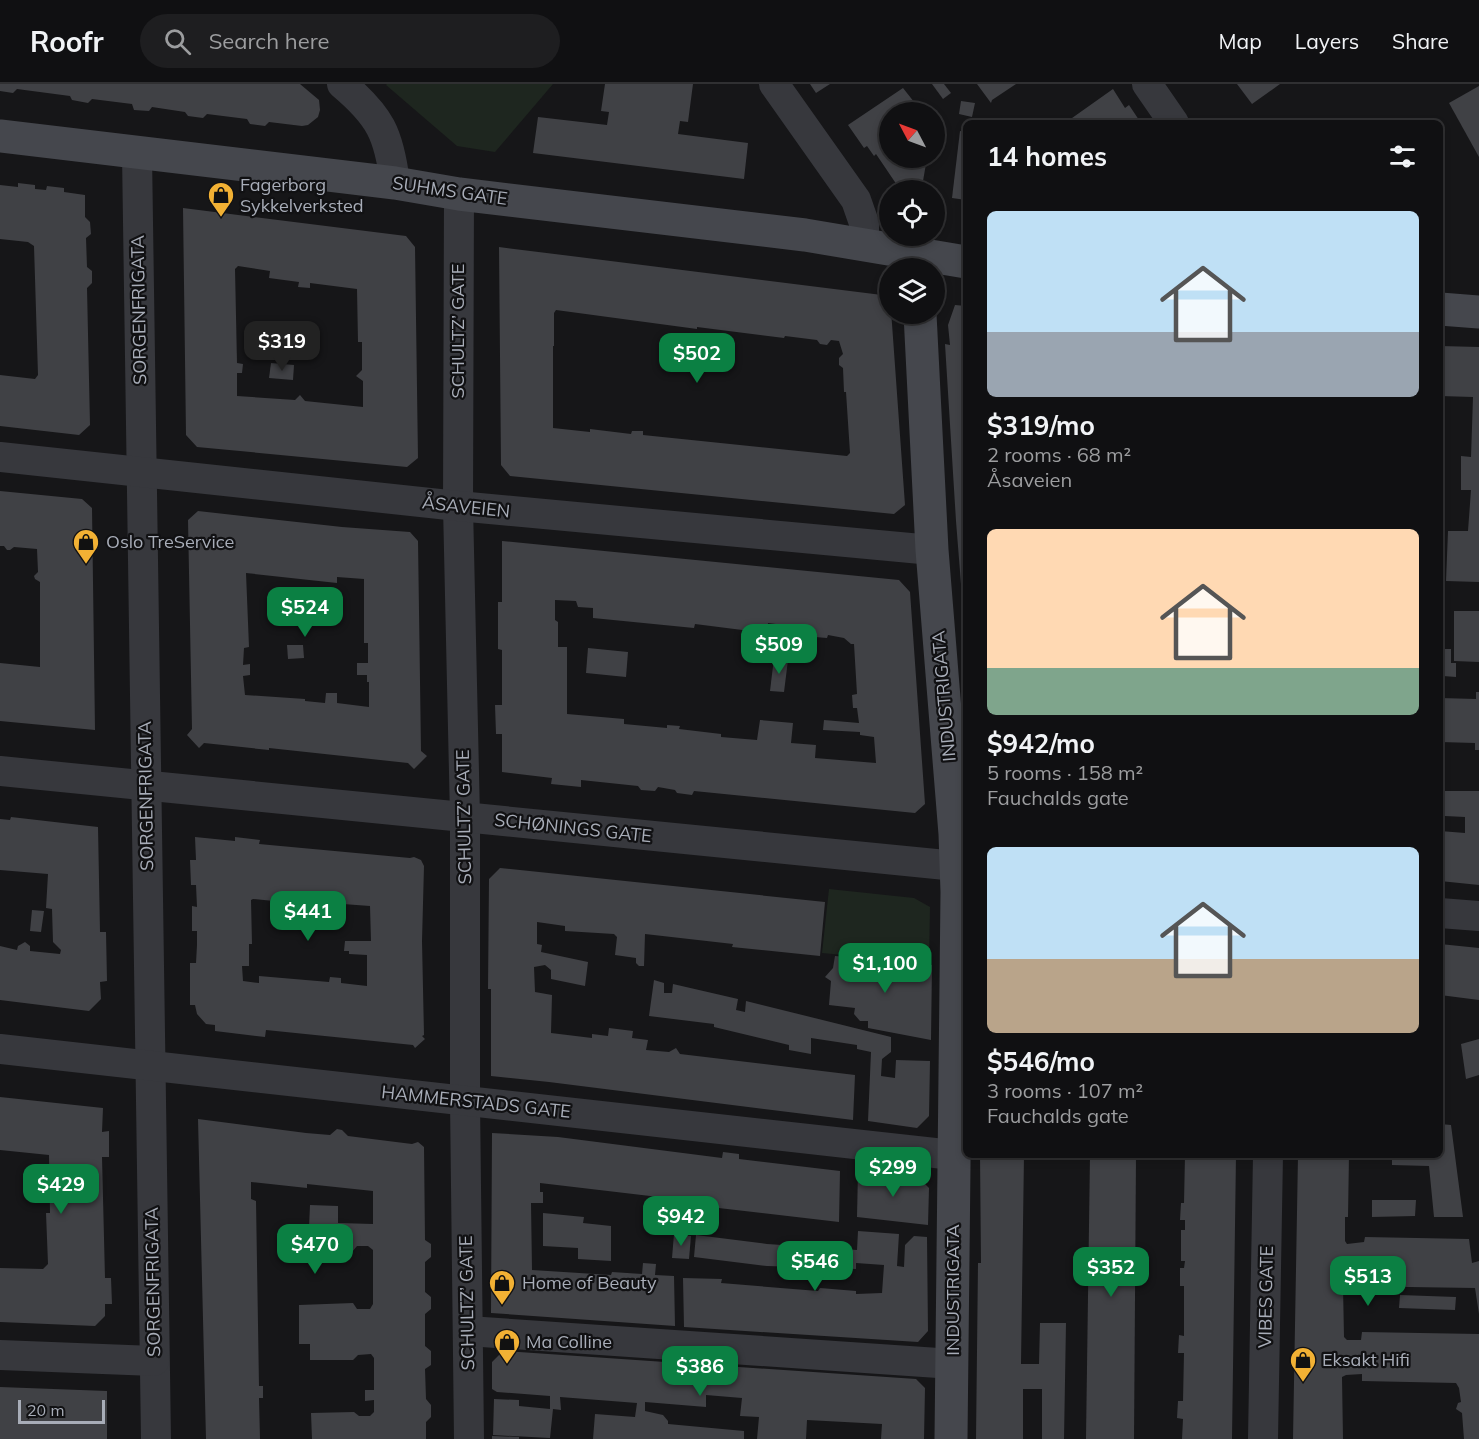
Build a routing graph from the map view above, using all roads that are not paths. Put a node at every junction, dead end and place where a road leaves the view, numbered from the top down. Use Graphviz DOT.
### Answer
graph roads {
  1 [pos="342,84"];
  2 [pos="774,84"];
  3 [pos="1147,84"];
  4 [pos="1172,120"];
  5 [pos="0,136"];
  6 [pos="137,154"];
  7 [pos="395,183"];
  8 [pos="459,194"];
  9 [pos="864,245"];
  10 [pos="905,258"];
  11 [pos="945,262"];
  12 [pos="963,262"];
  13 [pos="1443,309"];
  14 [pos="1479,312"];
  15 [pos="921,324"];
  16 [pos="0,457"];
  17 [pos="141,471"];
  18 [pos="458,506"];
  19 [pos="932,550"];
  20 [pos="0,771"];
  21 [pos="147,785"];
  22 [pos="465,817"];
  23 [pos="961,866"];
  24 [pos="1443,913"];
  25 [pos="1479,916"];
  26 [pos="0,1050"];
  27 [pos="149,1066"];
  28 [pos="465,1101"];
  29 [pos="953,1155"];
  30 [pos="1268,1158"];
  31 [pos="468,1331"];
  32 [pos="0,1355"];
  33 [pos="154,1361"];
  34 [pos="953,1364"];
  35 [pos="156,1439"];
  36 [pos="469,1439"];
  37 [pos="951,1439"];
  38 [pos="1263,1439"];
  1 -- 7 [label="street"];
  2 -- 9 [label="street"];
  3 -- 4 [label="street"];
  5 -- 6 [label="street, SUHMS GATE"];
  6 -- 7 [label="street, SUHMS GATE"];
  6 -- 17 [label="street, SORGENFRIGATA"];
  7 -- 8 [label="street, SUHMS GATE"];
  8 -- 9 [label="street, SUHMS GATE"];
  8 -- 18 [label="street, SCHULTZ’ GATE"];
  9 -- 10 [label="street, SUHMS GATE"];
  11 -- 12 [label="street, SUHMS GATE"];
  13 -- 14 [label="street"];
  15 -- 19 [label="street, INDUSTRIGATA"];
  16 -- 17 [label="street, ÅSAVEIEN"];
  17 -- 18 [label="street, ÅSAVEIEN"];
  17 -- 21 [label="street, SORGENFRIGATA"];
  18 -- 19 [label="street, ÅSAVEIEN"];
  18 -- 22 [label="street, SCHULTZ’ GATE"];
  19 -- 23 [label="street, INDUSTRIGATA"];
  20 -- 21 [label="street, SCHØNINGS GATE"];
  21 -- 22 [label="street, SCHØNINGS GATE"];
  21 -- 27 [label="street, SORGENFRIGATA"];
  22 -- 23 [label="street, SCHØNINGS GATE"];
  22 -- 28 [label="street, SCHULTZ’ GATE"];
  23 -- 29 [label="street, INDUSTRIGATA"];
  24 -- 25 [label="street"];
  26 -- 27 [label="street, HAMMERSTADS GATE"];
  27 -- 28 [label="street, HAMMERSTADS GATE"];
  27 -- 33 [label="street, SORGENFRIGATA"];
  28 -- 29 [label="street, HAMMERSTADS GATE"];
  28 -- 31 [label="street, SCHULTZ’ GATE"];
  29 -- 34 [label="street, INDUSTRIGATA"];
  30 -- 38 [label="street, VIBES GATE"];
  31 -- 34 [label="street"];
  31 -- 36 [label="street, SCHULTZ’ GATE"];
  32 -- 33 [label="street"];
  33 -- 35 [label="street, SORGENFRIGATA"];
  34 -- 37 [label="street, INDUSTRIGATA"];
}
